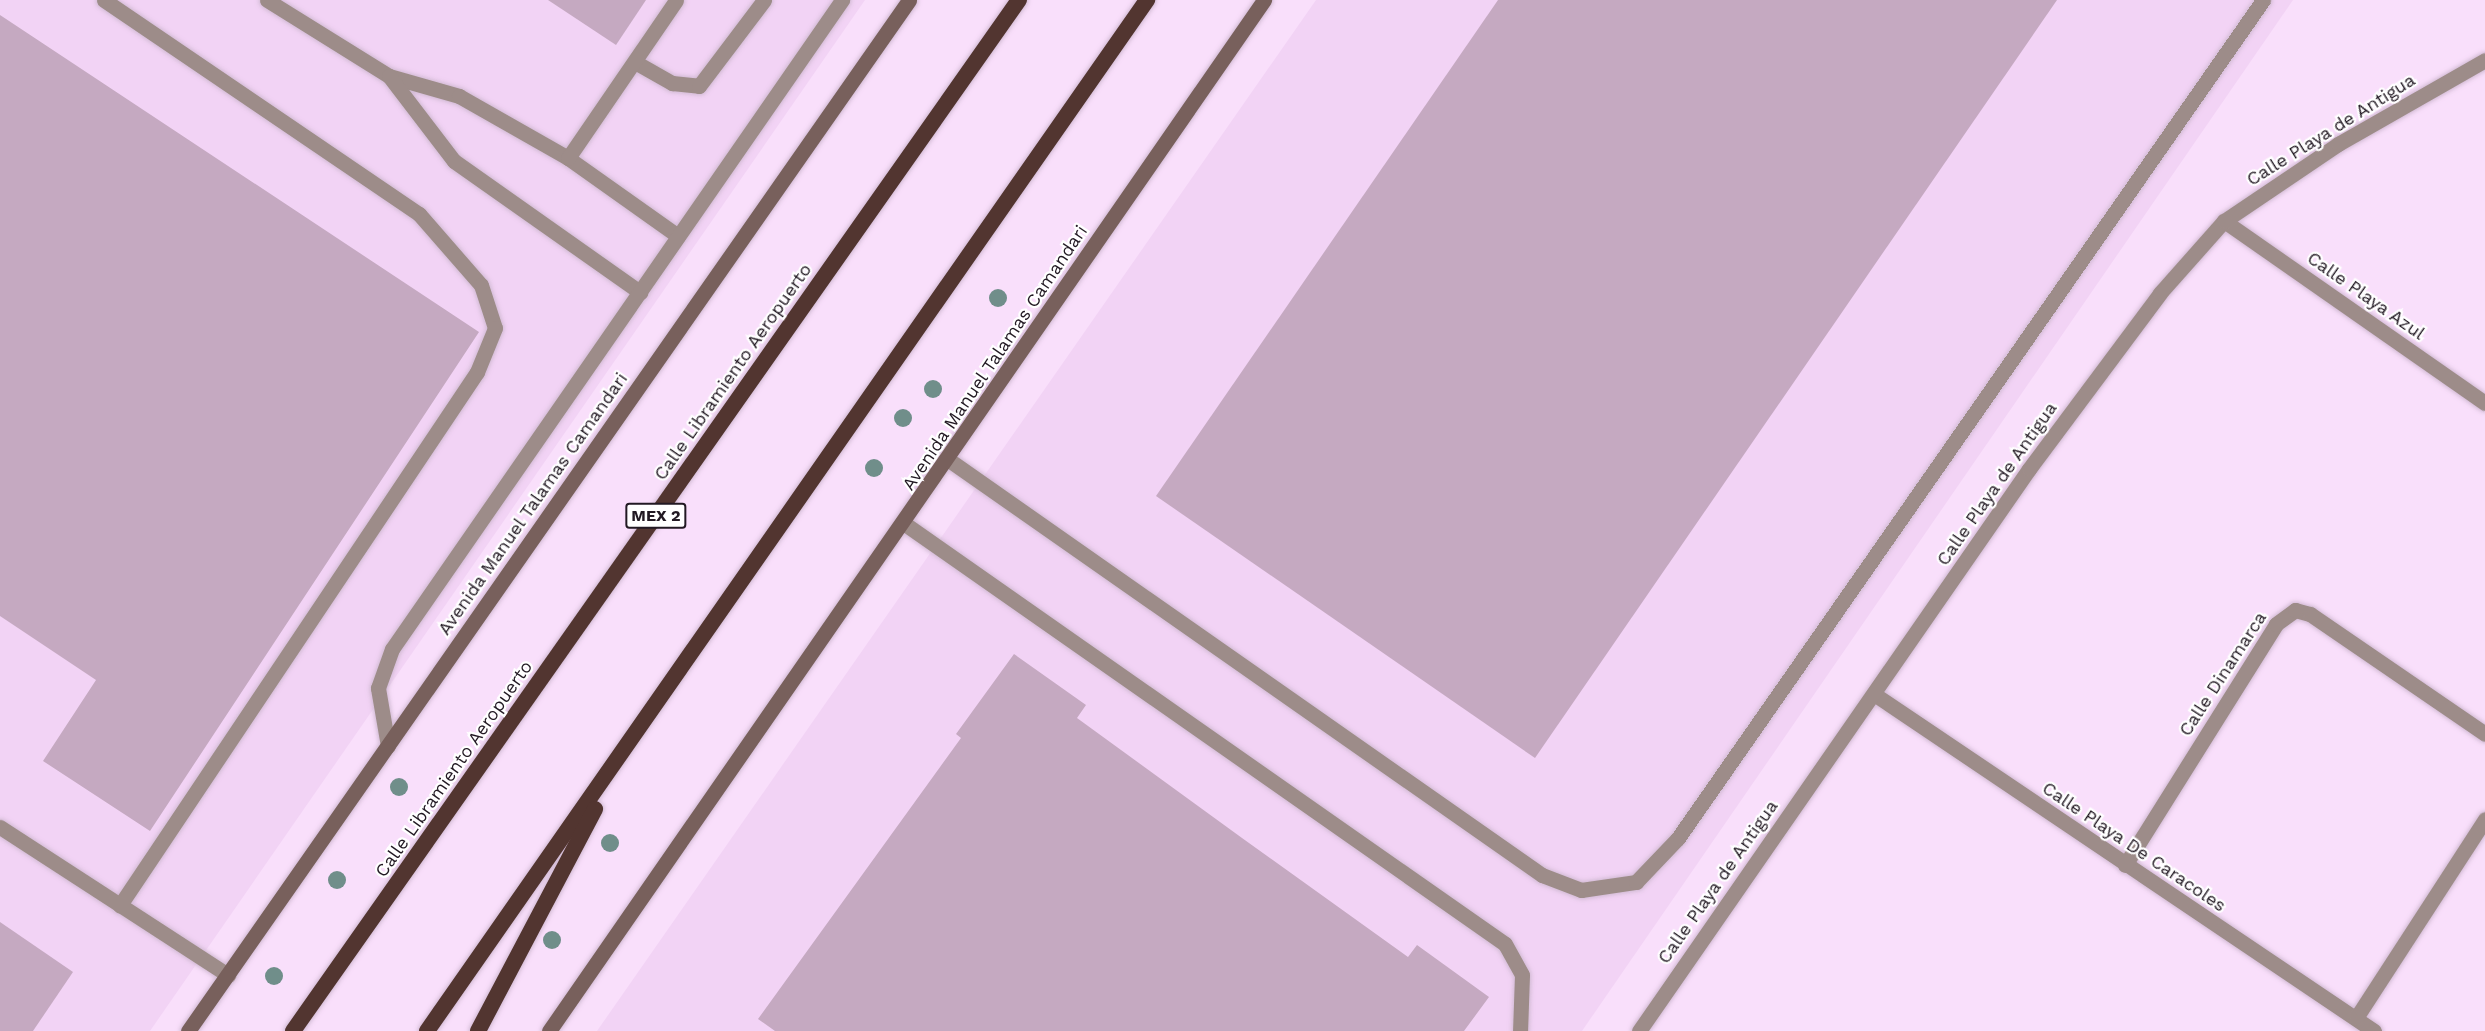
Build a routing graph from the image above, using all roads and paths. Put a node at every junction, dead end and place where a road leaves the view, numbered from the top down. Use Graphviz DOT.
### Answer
graph roads {
  1 [pos="104,0"];
  2 [pos="267,0"];
  3 [pos="676,0"];
  4 [pos="764,0"];
  5 [pos="842,0"];
  6 [pos="909,0"];
  7 [pos="1019,0"];
  8 [pos="1147,0"];
  9 [pos="1264,0"];
  10 [pos="2263,0"];
  11 [pos="635,62"];
  12 [pos="2484,62"];
  13 [pos="390,76"];
  14 [pos="568,158"];
  15 [pos="2224,221"];
  16 [pos="678,236"];
  17 [pos="640,292"];
  18 [pos="2485,403"];
  19 [pos="949,460"];
  20 [pos="905,524"];
  21 [pos="1874,694"];
  22 [pos="2485,734"];
  23 [pos="388,746"];
  24 [pos="627,747"];
  25 [pos="2485,819"];
  26 [pos="0,827"];
  27 [pos="2125,865"];
  28 [pos="120,905"];
  29 [pos="228,975"];
  30 [pos="2355,1018"];
  31 [pos="188,1031"];
  32 [pos="293,1031"];
  33 [pos="428,1031"];
  34 [pos="478,1031"];
  35 [pos="549,1031"];
  36 [pos="1520,1031"];
  37 [pos="1639,1031"];
  38 [pos="2374,1031"];
  1 -- 28 [label="street"];
  2 -- 13 [label="street"];
  3 -- 11 [label="street"];
  4 -- 11 [label="street"];
  5 -- 16 [label="street"];
  6 -- 23 [label="main road, Avenida Manuel Talamas Camandari"];
  7 -- 32 [label="highway, Calle Libramiento Aeropuerto / MEX 2"];
  8 -- 24 [label="highway"];
  9 -- 19 [label="main road, Avenida Manuel Talamas Camandari"];
  10 -- 19 [label="street"];
  11 -- 14 [label="street"];
  12 -- 15 [label="street, Calle Playa de Antigua"];
  13 -- 14 [label="street"];
  13 -- 17 [label="street"];
  14 -- 16 [label="street"];
  15 -- 18 [label="street, Calle Playa Azul"];
  15 -- 21 [label="street, Calle Playa de Antigua"];
  16 -- 17 [label="street"];
  17 -- 23 [label="street"];
  19 -- 20 [label="main road, Avenida Manuel Talamas Camandari"];
  20 -- 35 [label="main road, Avenida Manuel Talamas Camandari"];
  20 -- 36 [label="street"];
  21 -- 27 [label="street, Calle Playa De Caracoles"];
  21 -- 37 [label="street, Calle Playa de Antigua"];
  22 -- 27 [label="street, Calle Dinamarca"];
  23 -- 29 [label="main road, Avenida Manuel Talamas Camandari"];
  24 -- 33 [label="highway"];
  24 -- 34 [label="highway"];
  25 -- 30 [label="street"];
  26 -- 28 [label="street"];
  27 -- 30 [label="street, Calle Playa De Caracoles"];
  28 -- 29 [label="street"];
  29 -- 31 [label="main road, Avenida Manuel Talamas Camandari"];
  30 -- 38 [label="street, Calle Playa De Caracoles"];
}
